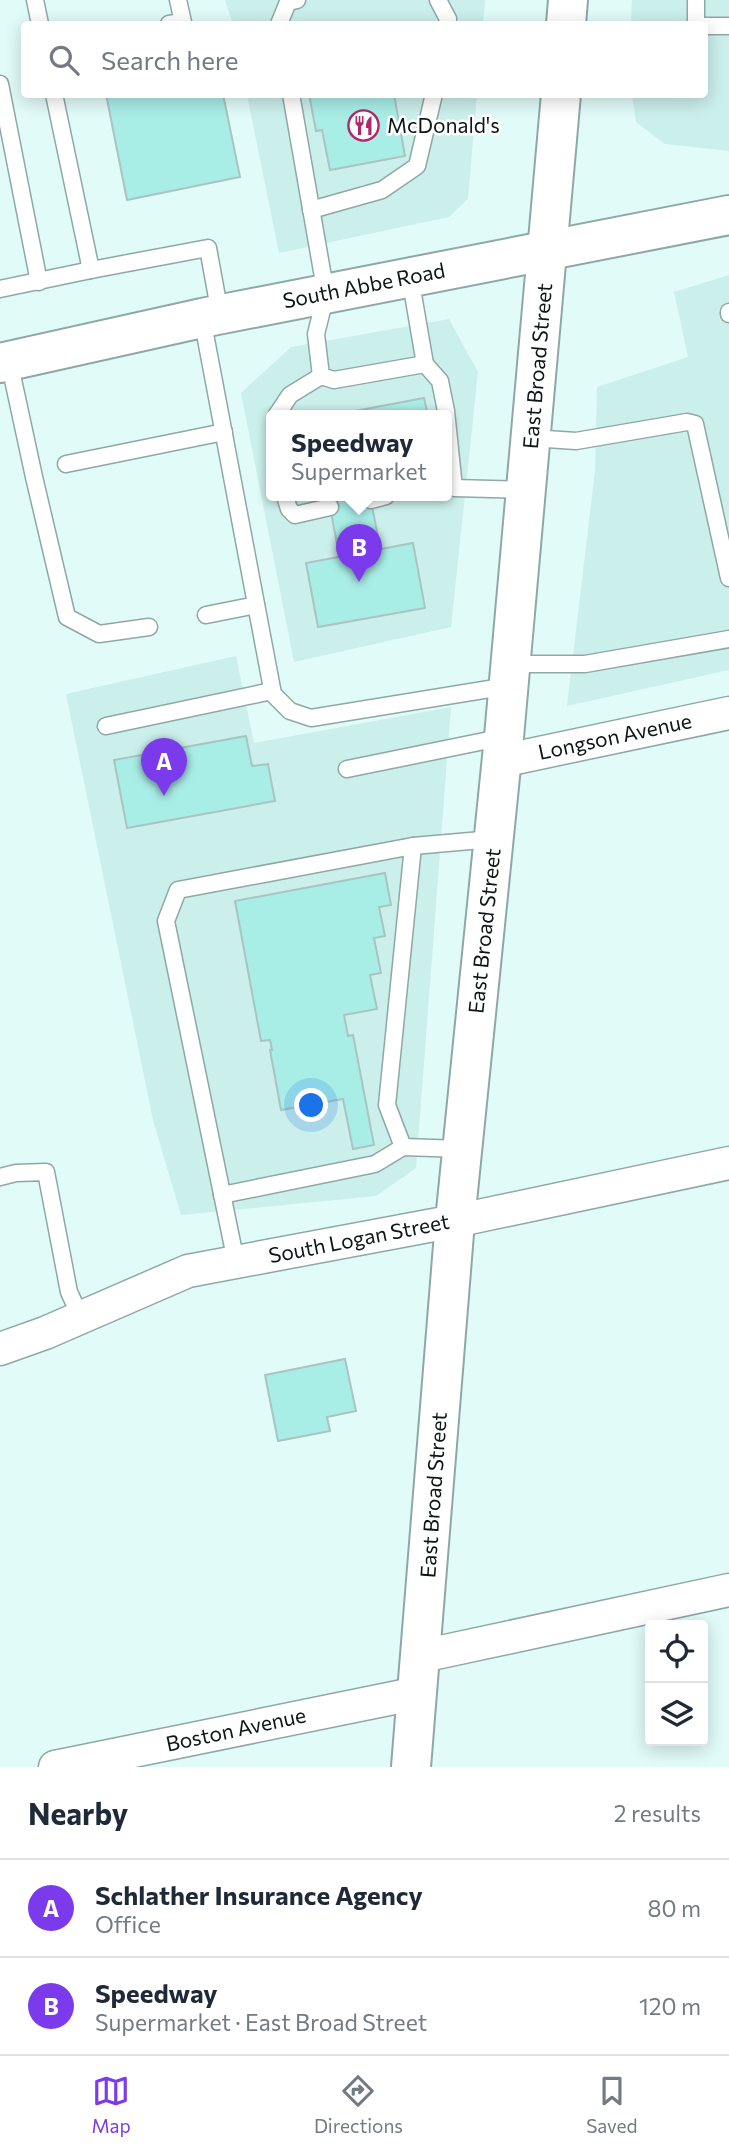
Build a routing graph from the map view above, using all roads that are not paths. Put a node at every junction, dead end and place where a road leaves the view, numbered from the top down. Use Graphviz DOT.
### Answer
graph roads {
  1 [pos="35,0"];
  2 [pos="178,0"];
  3 [pos="438,0"];
  4 [pos="568,0"];
  5 [pos="696,0"];
  6 [pos="291,1"];
  7 [pos="39,21"];
  8 [pos="183,21"];
  9 [pos="281,21"];
  10 [pos="448,21"];
  11 [pos="566,21"];
  12 [pos="696,21"];
  13 [pos="708,26"];
  14 [pos="729,26"];
  15 [pos="0,84"];
  16 [pos="55,98"];
  17 [pos="292,98"];
  18 [pos="433,98"];
  19 [pos="561,98"];
  20 [pos="312,210"];
  21 [pos="729,215"];
  22 [pos="548,250"];
  23 [pos="91,270"];
  24 [pos="410,277"];
  25 [pos="39,282"];
  26 [pos="0,289"];
  27 [pos="326,294"];
  28 [pos="211,316"];
  29 [pos="5,362"];
  30 [pos="425,364"];
  31 [pos="321,376"];
  32 [pos="280,410"];
  33 [pos="446,410"];
  34 [pos="224,432"];
  35 [pos="531,438"];
  36 [pos="65,464"];
  37 [pos="452,489"];
  38 [pos="526,490"];
  39 [pos="287,501"];
  40 [pos="330,507"];
  41 [pos="729,578"];
  42 [pos="256,605"];
  43 [pos="206,614"];
  44 [pos="149,627"];
  45 [pos="729,639"];
  46 [pos="509,675"];
  47 [pos="272,691"];
  48 [pos="729,713"];
  49 [pos="106,726"];
  50 [pos="503,749"];
  51 [pos="346,769"];
  52 [pos="494,839"];
  53 [pos="413,846"];
  54 [pos="403,1147"];
  55 [pos="462,1149"];
  56 [pos="729,1163"];
  57 [pos="0,1177"];
  58 [pos="222,1195"];
  59 [pos="455,1221"];
  60 [pos="236,1262"];
  61 [pos="81,1318"];
  62 [pos="0,1349"];
  63 [pos="729,1590"];
  64 [pos="420,1674"];
  65 [pos="55,1767"];
  66 [pos="411,1767"];
  1 -- 7 [label="lane"];
  2 -- 8 [label="lane"];
  3 -- 10 [label="lane"];
  4 -- 11 [label="street"];
  5 -- 12 [label="lane"];
  6 -- 9 [label="lane"];
  13 -- 14 [label="lane"];
  15 -- 25 [label="lane"];
  16 -- 23 [label="lane"];
  17 -- 20 [label="lane"];
  18 -- 20 [label="lane"];
  19 -- 22 [label="street, East Broad Street"];
  20 -- 27 [label="lane"];
  21 -- 22 [label="street, South Abbe Road"];
  22 -- 24 [label="street, South Abbe Road"];
  22 -- 35 [label="street, East Broad Street"];
  23 -- 25 [label="lane"];
  23 -- 28 [label="lane"];
  24 -- 27 [label="street, South Abbe Road"];
  24 -- 30 [label="lane"];
  25 -- 26 [label="lane"];
  27 -- 28 [label="street, South Abbe Road"];
  27 -- 31 [label="lane"];
  28 -- 29 [label="street, South Abbe Road"];
  28 -- 34 [label="lane"];
  29 -- 44 [label="lane"];
  30 -- 31 [label="lane"];
  30 -- 33 [label="lane"];
  31 -- 32 [label="lane"];
  34 -- 36 [label="lane"];
  34 -- 42 [label="lane"];
  35 -- 38 [label="street, East Broad Street"];
  35 -- 41 [label="lane"];
  37 -- 38 [label="lane"];
  38 -- 46 [label="street, East Broad Street"];
  39 -- 40 [label="lane"];
  42 -- 43 [label="lane"];
  42 -- 47 [label="lane"];
  45 -- 46 [label="lane"];
  46 -- 47 [label="lane"];
  46 -- 50 [label="street, East Broad Street"];
  47 -- 49 [label="lane"];
  48 -- 50 [label="street, Longson Avenue"];
  50 -- 51 [label="lane"];
  50 -- 52 [label="street, East Broad Street"];
  52 -- 53 [label="lane"];
  52 -- 55 [label="street, East Broad Street"];
  53 -- 54 [label="lane"];
  53 -- 58 [label="lane"];
  54 -- 55 [label="lane"];
  54 -- 58 [label="lane"];
  55 -- 59 [label="street, East Broad Street"];
  56 -- 59 [label="street, South Logan Street"];
  57 -- 61 [label="lane"];
  58 -- 60 [label="lane"];
  59 -- 60 [label="street, South Logan Street"];
  59 -- 64 [label="street, East Broad Street"];
  60 -- 61 [label="street, South Logan Street"];
  61 -- 62 [label="street, South Logan Street"];
  63 -- 64 [label="street, Boston Avenue"];
  64 -- 65 [label="street, Boston Avenue"];
  64 -- 66 [label="street, East Broad Street"];
}
